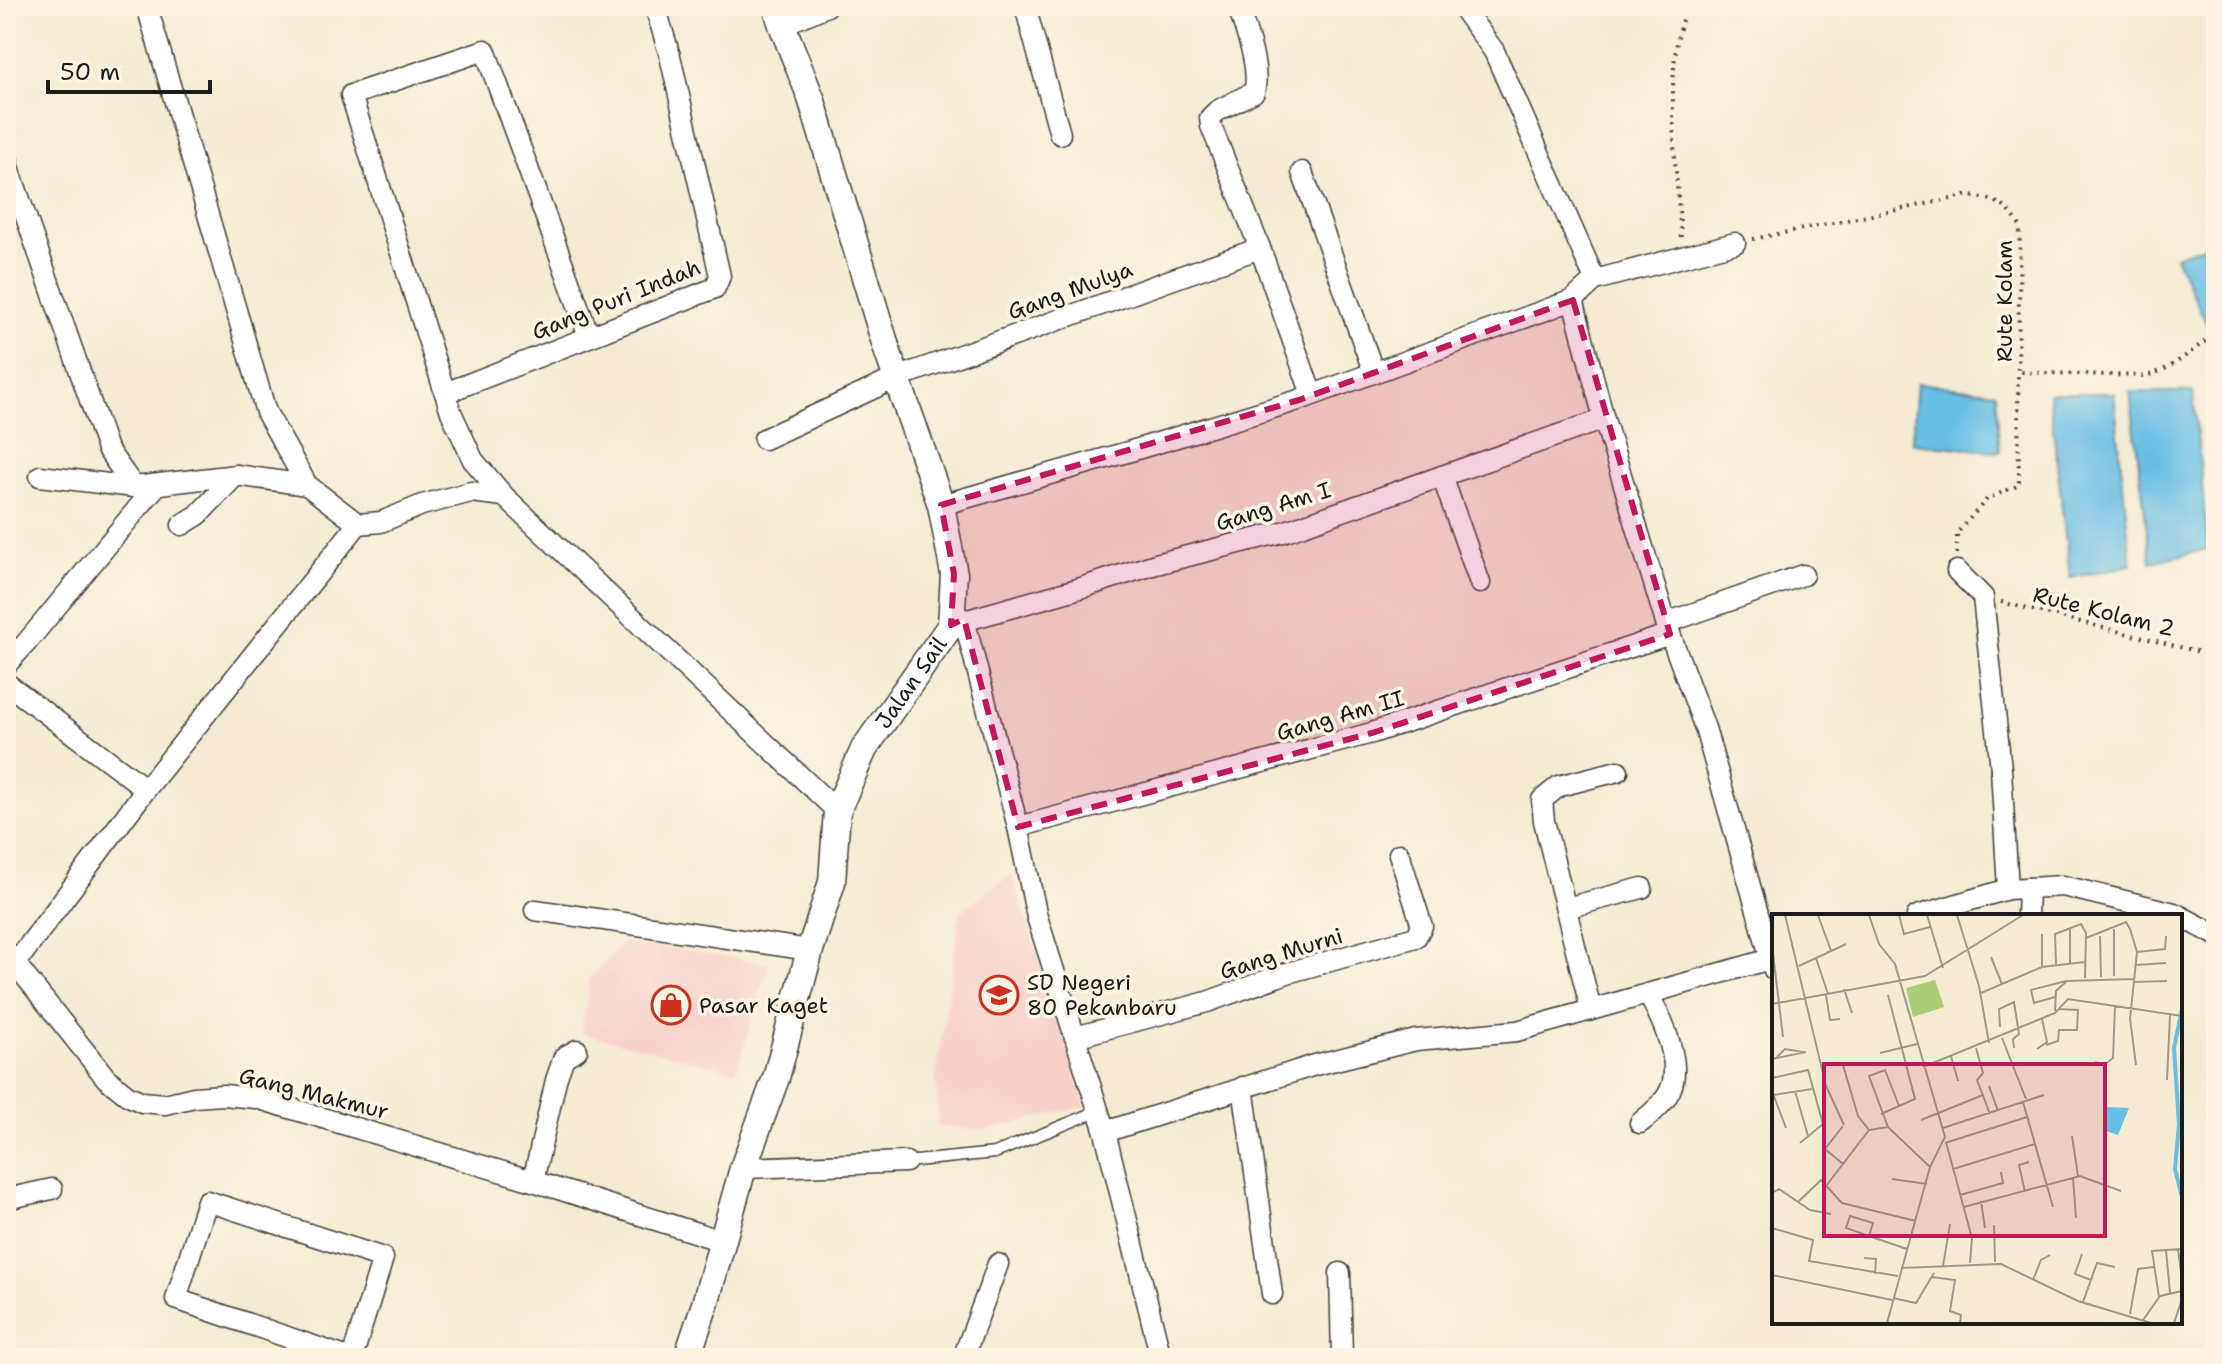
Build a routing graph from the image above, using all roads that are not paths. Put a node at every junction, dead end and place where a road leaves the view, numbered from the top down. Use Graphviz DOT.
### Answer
graph roads {
  1 [pos="655,6"];
  2 [pos="827,6"];
  3 [pos="1025,6"];
  4 [pos="1238,6"];
  5 [pos="1461,6"];
  6 [pos="148,10"];
  7 [pos="779,15"];
  8 [pos="1060,134"];
  9 [pos="6,155"];
  10 [pos="1302,172"];
  11 [pos="1735,243"];
  12 [pos="1260,248"];
  13 [pos="1595,280"];
  14 [pos="1573,300"];
  15 [pos="589,336"];
  16 [pos="1374,373"];
  17 [pos="896,378"];
  18 [pos="445,393"];
  19 [pos="1312,395"];
  20 [pos="1604,419"];
  21 [pos="764,439"];
  22 [pos="236,475"];
  23 [pos="40,476"];
  24 [pos="1442,476"];
  25 [pos="157,485"];
  26 [pos="307,485"];
  27 [pos="134,487"];
  28 [pos="504,496"];
  29 [pos="941,505"];
  30 [pos="358,524"];
  31 [pos="182,525"];
  32 [pos="1957,571"];
  33 [pos="1803,575"];
  34 [pos="1480,583"];
  35 [pos="958,622"];
  36 [pos="1668,629"];
  37 [pos="6,665"];
  38 [pos="6,683"];
  39 [pos="1618,771"];
  40 [pos="146,789"];
  41 [pos="837,811"];
  42 [pos="1018,827"];
  43 [pos="1399,854"];
  44 [pos="1642,888"];
  45 [pos="2018,888"];
  46 [pos="1566,908"];
  47 [pos="1965,909"];
  48 [pos="535,910"];
  49 [pos="2138,910"];
  50 [pos="1931,914"];
  51 [pos="2026,914"];
  52 [pos="2166,914"];
  53 [pos="2182,917"];
  54 [pos="2216,935"];
  55 [pos="810,950"];
  56 [pos="10,958"];
  57 [pos="1772,959"];
  58 [pos="1772,962"];
  59 [pos="1648,994"];
  60 [pos="1591,1010"];
  61 [pos="1075,1037"];
  62 [pos="577,1050"];
  63 [pos="1243,1087"];
  64 [pos="1098,1111"];
  65 [pos="1640,1123"];
  66 [pos="1105,1132"];
  67 [pos="906,1162"];
  68 [pos="743,1168"];
  69 [pos="533,1181"];
  70 [pos="52,1189"];
  71 [pos="6,1199"];
  72 [pos="722,1241"];
  73 [pos="998,1264"];
  74 [pos="1340,1273"];
  75 [pos="1272,1294"];
  76 [pos="350,1358"];
  77 [pos="687,1358"];
  78 [pos="963,1358"];
  79 [pos="1161,1358"];
  80 [pos="1342,1358"];
  1 -- 15 [label="street, Gang Puri Indah"];
  2 -- 7 [label="street"];
  3 -- 8 [label="street"];
  4 -- 12 [label="street"];
  5 -- 13 [label="street"];
  6 -- 26 [label="street"];
  7 -- 17 [label="street, Jalan Sail"];
  9 -- 27 [label="street"];
  10 -- 16 [label="street"];
  11 -- 13 [label="street"];
  12 -- 17 [label="street, Gang Mulya"];
  12 -- 19 [label="street"];
  13 -- 14 [label="street"];
  14 -- 16 [label="street"];
  14 -- 20 [label="street"];
  15 -- 18 [label="street, Gang Puri Indah"];
  15 -- 18 [label="street"];
  16 -- 19 [label="street"];
  17 -- 21 [label="street, Gang Mulya"];
  17 -- 29 [label="street, Jalan Sail"];
  18 -- 28 [label="street"];
  19 -- 29 [label="street"];
  20 -- 24 [label="street, Gang Am I"];
  20 -- 36 [label="street"];
  22 -- 25 [label="street"];
  22 -- 26 [label="street"];
  22 -- 31 [label="street"];
  23 -- 27 [label="street"];
  24 -- 34 [label="street"];
  24 -- 35 [label="street, Gang Am I"];
  25 -- 27 [label="street"];
  25 -- 37 [label="street"];
  26 -- 30 [label="street"];
  28 -- 30 [label="street"];
  28 -- 41 [label="street"];
  29 -- 35 [label="street, Jalan Sail"];
  30 -- 40 [label="street, Gang Makmur"];
  32 -- 45 [label="street"];
  33 -- 36 [label="street, Gang Am II"];
  35 -- 41 [label="street, Jalan Sail"];
  35 -- 42 [label="street"];
  36 -- 42 [label="street, Gang Am II"];
  36 -- 57 [label="street"];
  38 -- 40 [label="street"];
  39 -- 46 [label="street"];
  40 -- 56 [label="street, Gang Makmur"];
  41 -- 55 [label="street, Jalan Sail"];
  42 -- 61 [label="street"];
  43 -- 61 [label="street, Gang Murni"];
  44 -- 46 [label="street"];
  45 -- 47 [label="street"];
  45 -- 49 [label="street"];
  45 -- 51 [label="street"];
  46 -- 60 [label="street"];
  47 -- 50 [label="street"];
  48 -- 55 [label="street"];
  49 -- 52 [label="street"];
  53 -- 54 [label="street"];
  55 -- 68 [label="street, Jalan Sail"];
  56 -- 69 [label="street, Gang Makmur"];
  58 -- 59 [label="street"];
  59 -- 60 [label="street"];
  59 -- 65 [label="street"];
  60 -- 63 [label="street"];
  61 -- 64 [label="street"];
  62 -- 69 [label="street"];
  63 -- 66 [label="street"];
  63 -- 75 [label="street"];
  64 -- 66 [label="street"];
  64 -- 67 [label="lane"];
  66 -- 79 [label="street"];
  67 -- 68 [label="street"];
  68 -- 72 [label="street, Jalan Sail"];
  69 -- 72 [label="street, Gang Makmur"];
  70 -- 71 [label="street"];
  72 -- 77 [label="street, Jalan Sail"];
  73 -- 78 [label="street"];
  74 -- 80 [label="street"];
  76 -- 76 [label="street"];
}
